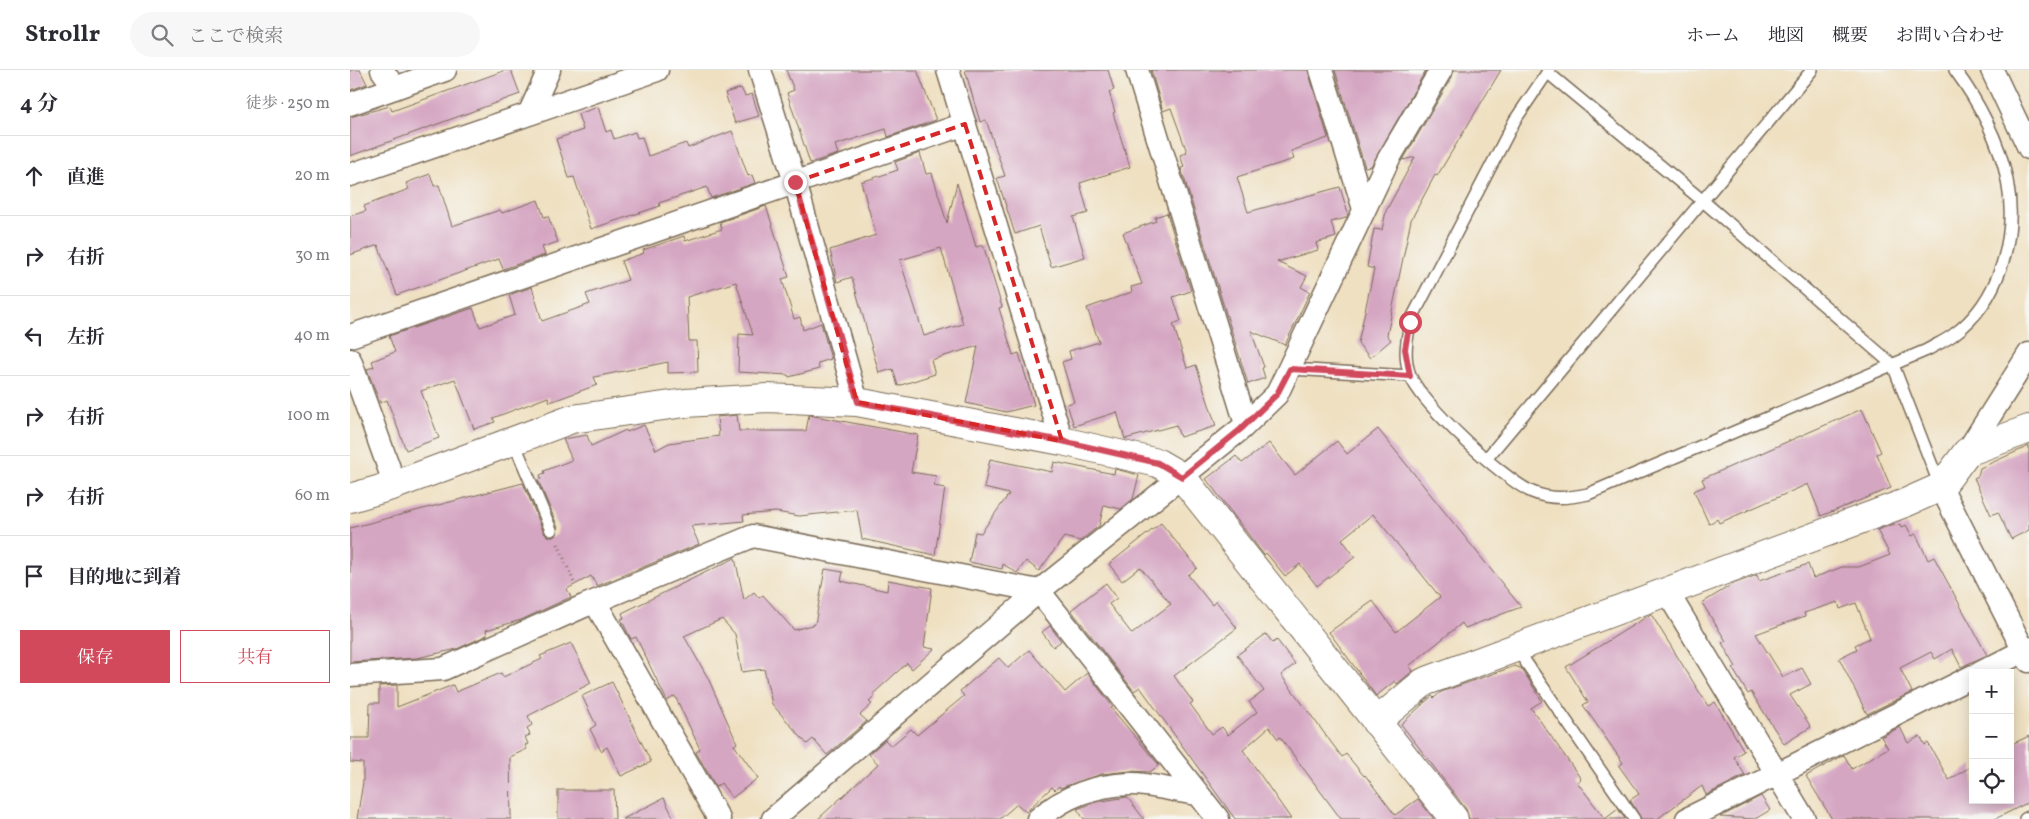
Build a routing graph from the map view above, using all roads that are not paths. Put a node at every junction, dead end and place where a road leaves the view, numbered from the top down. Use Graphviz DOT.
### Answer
graph roads {
  1 [pos="445,70"];
  2 [pos="548,70"];
  3 [pos="657,70"];
  4 [pos="760,70"];
  5 [pos="948,70"];
  6 [pos="1137,70"];
  7 [pos="1321,70"];
  8 [pos="1441,70"];
  9 [pos="1812,70"];
  10 [pos="1956,70"];
  11 [pos="1992,70"];
  12 [pos="1548,71"];
  13 [pos="388,79"];
  14 [pos="350,104"];
  15 [pos="529,114"];
  16 [pos="964,124"];
  17 [pos="2029,148"];
  18 [pos="350,175"];
  19 [pos="795,182"];
  20 [pos="1703,201"];
  21 [pos="1364,209"];
  22 [pos="350,336"];
  23 [pos="2029,354"];
  24 [pos="350,360"];
  25 [pos="1893,365"];
  26 [pos="1290,369"];
  27 [pos="1410,376"];
  28 [pos="858,402"];
  29 [pos="1246,424"];
  30 [pos="2029,429"];
  31 [pos="513,440"];
  32 [pos="1062,441"];
  33 [pos="1967,452"];
  34 [pos="1487,458"];
  35 [pos="1182,477"];
  36 [pos="395,485"];
  37 [pos="1941,487"];
  38 [pos="350,498"];
  39 [pos="551,530"];
  40 [pos="1666,590"];
  41 [pos="1039,591"];
  42 [pos="589,604"];
  43 [pos="1516,648"];
  44 [pos="2027,653"];
  45 [pos="1989,669"];
  46 [pos="350,675"];
  47 [pos="1969,678"];
  48 [pos="1376,722"];
  49 [pos="1776,774"];
  50 [pos="1198,794"];
  51 [pos="2029,817"];
  52 [pos="719,819"];
  53 [pos="774,819"];
  54 [pos="1038,819"];
  55 [pos="1218,819"];
  56 [pos="1454,819"];
  57 [pos="1634,819"];
  58 [pos="1687,819"];
  59 [pos="1804,819"];
  60 [pos="2025,819"];
  1 -- 13 [label="street"];
  2 -- 15 [label="street"];
  3 -- 15 [label="street"];
  4 -- 19 [label="street"];
  5 -- 16 [label="street"];
  6 -- 29 [label="street"];
  7 -- 21 [label="street"];
  8 -- 21 [label="street"];
  9 -- 20 [label="lane"];
  10 -- 25 [label="lane"];
  11 -- 17 [label="street"];
  12 -- 20 [label="lane"];
  12 -- 27 [label="lane"];
  13 -- 14 [label="street"];
  15 -- 18 [label="street"];
  16 -- 19 [label="street"];
  16 -- 32 [label="street"];
  19 -- 22 [label="street"];
  19 -- 28 [label="street"];
  20 -- 25 [label="lane"];
  20 -- 34 [label="lane"];
  21 -- 26 [label="street"];
  23 -- 33 [label="street"];
  24 -- 36 [label="street"];
  25 -- 34 [label="lane"];
  25 -- 37 [label="lane"];
  26 -- 27 [label="lane"];
  26 -- 29 [label="street"];
  27 -- 34 [label="lane"];
  28 -- 31 [label="street"];
  28 -- 32 [label="street"];
  29 -- 35 [label="street"];
  30 -- 33 [label="street"];
  31 -- 36 [label="street"];
  31 -- 39 [label="lane"];
  32 -- 35 [label="street"];
  33 -- 37 [label="street"];
  35 -- 41 [label="street"];
  35 -- 48 [label="street"];
  36 -- 38 [label="street"];
  37 -- 40 [label="street"];
  37 -- 44 [label="street"];
  40 -- 43 [label="street"];
  40 -- 49 [label="street"];
  41 -- 42 [label="street"];
  41 -- 50 [label="street"];
  41 -- 53 [label="street"];
  42 -- 46 [label="street"];
  42 -- 52 [label="street"];
  43 -- 48 [label="street"];
  43 -- 57 [label="lane"];
  44 -- 45 [label="street"];
  47 -- 49 [label="street"];
  48 -- 56 [label="street"];
  49 -- 58 [label="street"];
  49 -- 59 [label="street"];
  50 -- 54 [label="street"];
  50 -- 55 [label="street"];
  51 -- 60 [label="lane"];
}
